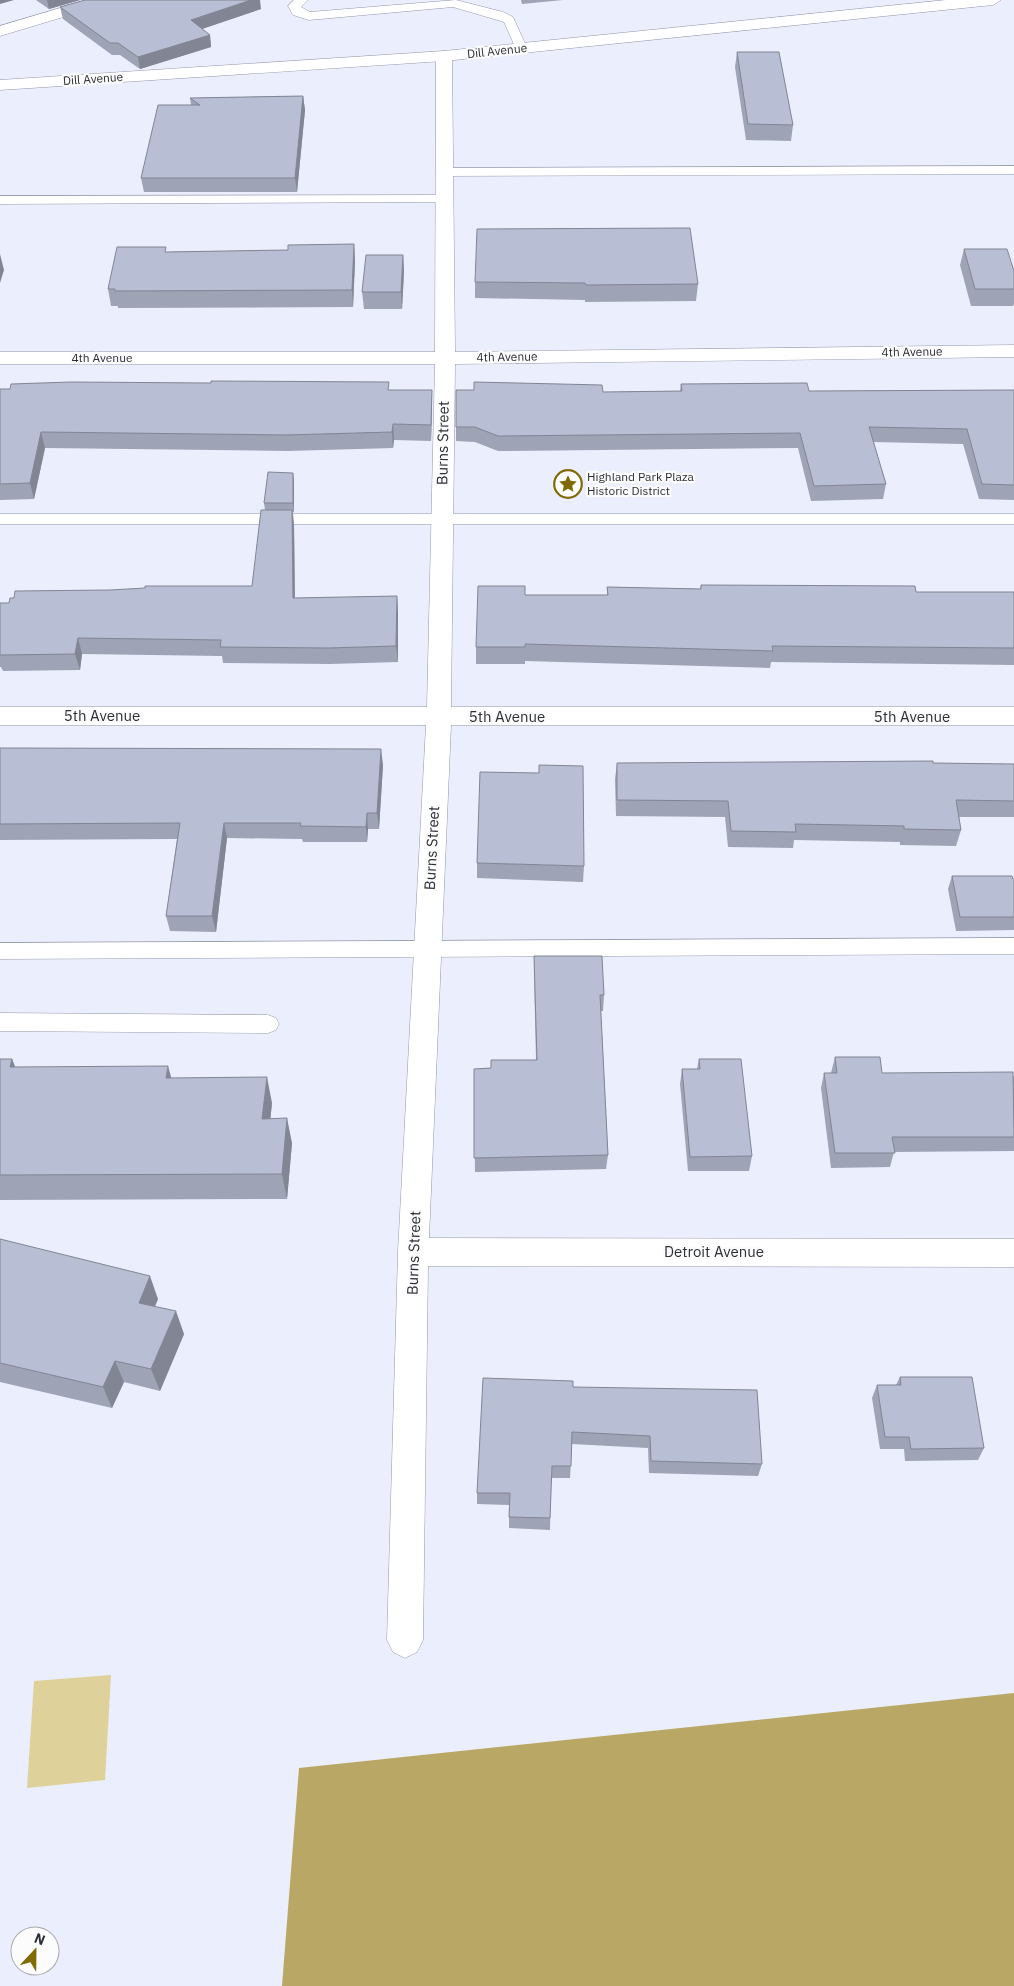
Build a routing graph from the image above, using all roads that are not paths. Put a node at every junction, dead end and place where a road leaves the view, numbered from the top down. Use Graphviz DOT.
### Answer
graph roads {
  1 [pos="104,0"];
  2 [pos="302,0"];
  3 [pos="993,0"];
  4 [pos="0,31"];
  5 [pos="521,48"];
  6 [pos="444,56"];
  7 [pos="0,85"];
  8 [pos="1014,170"];
  9 [pos="444,172"];
  10 [pos="445,199"];
  11 [pos="0,200"];
  12 [pos="1014,351"];
  13 [pos="0,358"];
  14 [pos="445,358"];
  15 [pos="0,519"];
  16 [pos="1014,519"];
  17 [pos="442,520"];
  18 [pos="0,716"];
  19 [pos="1014,716"];
  20 [pos="439,717"];
  21 [pos="1014,946"];
  22 [pos="428,949"];
  23 [pos="0,951"];
  24 [pos="0,1022"];
  25 [pos="268,1024"];
  26 [pos="413,1252"];
  27 [pos="1014,1253"];
  28 [pos="406,1640"];
  1 -- 4 [label="street"];
  2 -- 5 [label="lane"];
  3 -- 5 [label="street, Dill Avenue"];
  5 -- 6 [label="street, Dill Avenue"];
  6 -- 7 [label="street, Dill Avenue"];
  6 -- 9 [label="street, Burns Street"];
  8 -- 9 [label="lane"];
  9 -- 10 [label="street, Burns Street"];
  10 -- 11 [label="lane"];
  10 -- 14 [label="street, Burns Street"];
  12 -- 14 [label="street, 4th Avenue"];
  13 -- 14 [label="street, 4th Avenue"];
  14 -- 17 [label="street, Burns Street"];
  15 -- 17 [label="lane"];
  16 -- 17 [label="lane"];
  17 -- 20 [label="street, Burns Street"];
  18 -- 20 [label="street, 5th Avenue"];
  19 -- 20 [label="street, 5th Avenue"];
  20 -- 22 [label="street, Burns Street"];
  21 -- 22 [label="lane"];
  22 -- 23 [label="lane"];
  22 -- 26 [label="street, Burns Street"];
  24 -- 25 [label="lane"];
  26 -- 27 [label="street, Detroit Avenue"];
  26 -- 28 [label="street, Burns Street"];
}
